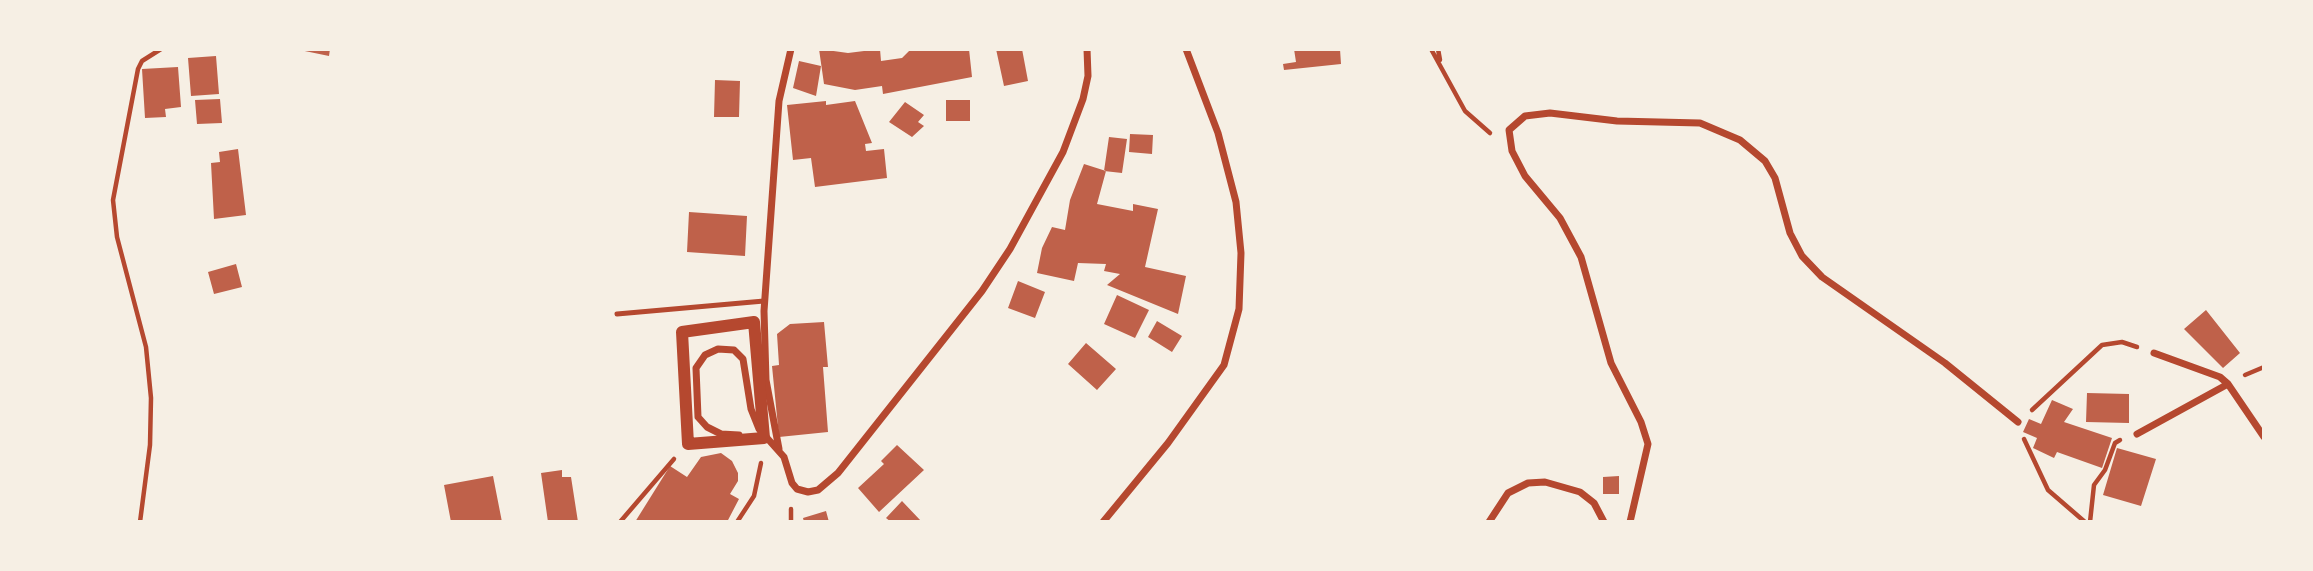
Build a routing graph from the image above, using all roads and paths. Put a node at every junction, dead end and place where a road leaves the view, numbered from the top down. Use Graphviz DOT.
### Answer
graph roads {
  1 [pos="162,49"];
  2 [pos="791,49"];
  3 [pos="1087,49"];
  4 [pos="1186,49"];
  5 [pos="1431,49"];
  6 [pos="1438,49"];
  7 [pos="1441,65"];
  8 [pos="1508,136"];
  9 [pos="764,301"];
  10 [pos="618,314"];
  11 [pos="2154,353"];
  12 [pos="2228,384"];
  13 [pos="2018,422"];
  14 [pos="2137,434"];
  15 [pos="2264,437"];
  16 [pos="764,438"];
  17 [pos="688,444"];
  18 [pos="779,450"];
  19 [pos="140,522"];
  20 [pos="620,522"];
  21 [pos="737,522"];
  22 [pos="1103,522"];
  23 [pos="1489,522"];
  24 [pos="1604,522"];
  25 [pos="1630,522"];
  26 [pos="2088,522"];
  1 -- 19 [label="path"];
  2 -- 9 [label="street"];
  3 -- 18 [label="street"];
  4 -- 22 [label="street"];
  5 -- 7 [label="path"];
  6 -- 7 [label="path"];
  7 -- 8 [label="path"];
  8 -- 13 [label="street"];
  8 -- 25 [label="street"];
  9 -- 10 [label="lane"];
  9 -- 18 [label="street"];
  11 -- 12 [label="street"];
  11 -- 13 [label="path"];
  12 -- 14 [label="street"];
  12 -- 15 [label="street"];
  13 -- 26 [label="path"];
  14 -- 26 [label="path"];
  16 -- 16 [label="street"];
  16 -- 17 [label="street"];
  16 -- 17 [label="street"];
  16 -- 18 [label="street"];
  16 -- 21 [label="path"];
  17 -- 20 [label="path"];
  23 -- 24 [label="street"];
}
